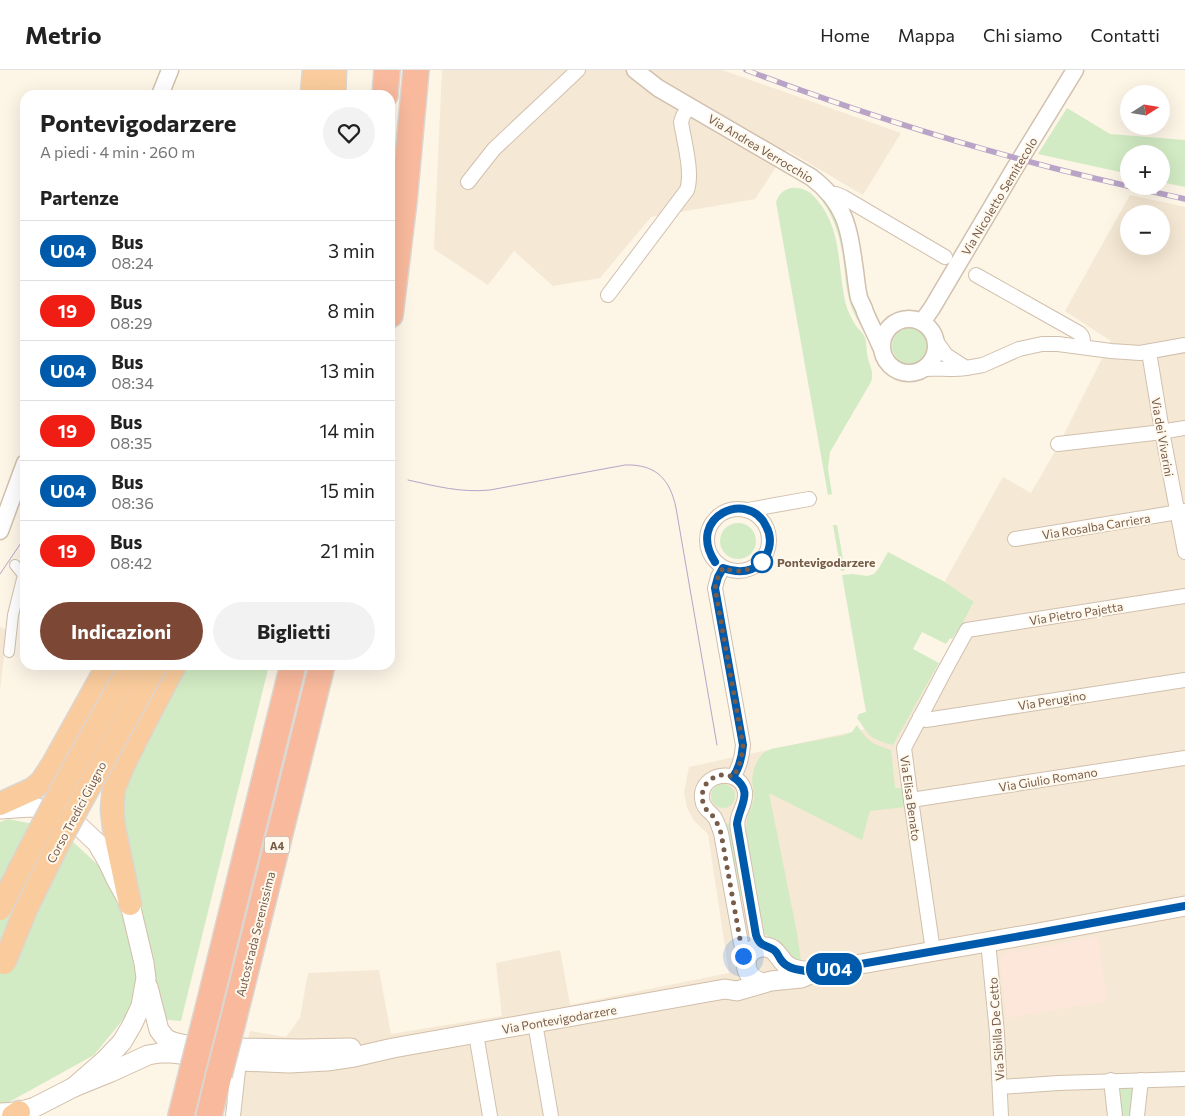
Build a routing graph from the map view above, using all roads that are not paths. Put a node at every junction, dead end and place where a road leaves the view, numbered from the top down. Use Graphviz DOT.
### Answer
graph roads {
  1 [pos="170,70"];
  2 [pos="314,70"];
  3 [pos="335,70"];
  4 [pos="387,70"];
  5 [pos="416,70"];
  6 [pos="578,70"];
  7 [pos="634,70"];
  8 [pos="1075,70"];
  9 [pos="162,90"];
  10 [pos="312,90"];
  11 [pos="334,90"];
  12 [pos="385,90"];
  13 [pos="689,106"];
  14 [pos="468,182"];
  15 [pos="830,194"];
  16 [pos="945,257"];
  17 [pos="395,275"];
  18 [pos="976,275"];
  19 [pos="608,295"];
  20 [pos="865,310"];
  21 [pos="897,321"];
  22 [pos="922,322"];
  23 [pos="936,341"];
  24 [pos="1185,345"];
  25 [pos="1082,346"];
  26 [pos="881,347"];
  27 [pos="1148,352"];
  28 [pos="966,368"];
  29 [pos="923,369"];
  30 [pos="1185,428"];
  31 [pos="1162,432"];
  32 [pos="1058,444"];
  33 [pos="20,477"];
  34 [pos="809,499"];
  35 [pos="784,504"];
  36 [pos="748,510"];
  37 [pos="1181,512"];
  38 [pos="0,531"];
  39 [pos="769,532"];
  40 [pos="1016,539"];
  41 [pos="1185,552"];
  42 [pos="15,565"];
  43 [pos="723,568"];
  44 [pos="20,571"];
  45 [pos="20,587"];
  46 [pos="1185,596"];
  47 [pos="968,630"];
  48 [pos="9,652"];
  49 [pos="105,670"];
  50 [pos="128,670"];
  51 [pos="153,670"];
  52 [pos="173,670"];
  53 [pos="292,670"];
  54 [pos="321,670"];
  55 [pos="1185,680"];
  56 [pos="920,717"];
  57 [pos="1185,758"];
  58 [pos="733,777"];
  59 [pos="911,800"];
  60 [pos="0,804"];
  61 [pos="742,808"];
  62 [pos="0,809"];
  63 [pos="712,815"];
  64 [pos="130,904"];
  65 [pos="1185,906"];
  66 [pos="0,909"];
  67 [pos="988,942"];
  68 [pos="933,951"];
  69 [pos="774,953"];
  70 [pos="746,965"];
  71 [pos="2,968"];
  72 [pos="815,972"];
  73 [pos="146,978"];
  74 [pos="767,982"];
  75 [pos="725,989"];
  76 [pos="535,1023"];
  77 [pos="476,1034"];
  78 [pos="393,1048"];
  79 [pos="239,1061"];
  80 [pos="1185,1079"];
  81 [pos="1111,1080"];
  82 [pos="1142,1080"];
  83 [pos="74,1087"];
  84 [pos="1000,1087"];
  85 [pos="11,1114"];
  86 [pos="182,1116"];
  87 [pos="209,1116"];
  88 [pos="233,1116"];
  89 [pos="490,1116"];
  90 [pos="551,1116"];
  91 [pos="1001,1116"];
  92 [pos="1116,1116"];
  93 [pos="1137,1116"];
  1 -- 9 [label="street"];
  2 -- 10 [label="highway"];
  3 -- 11 [label="highway"];
  4 -- 12 [label="highway"];
  5 -- 17 [label="highway"];
  6 -- 14 [label="street"];
  7 -- 13 [label="street, Via Andrea Verrocchio"];
  8 -- 22 [label="street, Via Nicoletto Semitecolo"];
  13 -- 15 [label="street, Via Andrea Verrocchio"];
  13 -- 19 [label="street"];
  15 -- 16 [label="street, Via Andrea Verrocchio"];
  15 -- 20 [label="street, Via Andrea Verrocchio"];
  18 -- 25 [label="street"];
  20 -- 21 [label="street"];
  20 -- 26 [label="street, Via Andrea Verrocchio"];
  21 -- 22 [label="street"];
  21 -- 26 [label="street"];
  22 -- 23 [label="street"];
  23 -- 28 [label="street"];
  23 -- 29 [label="street"];
  24 -- 27 [label="street, Via Andrea Verrocchio"];
  25 -- 27 [label="street, Via Andrea Verrocchio"];
  25 -- 28 [label="street, Via Andrea Verrocchio"];
  26 -- 29 [label="street, Via Andrea Verrocchio"];
  27 -- 31 [label="street, Via dei Vivarini"];
  28 -- 29 [label="street, Via Andrea Verrocchio"];
  30 -- 31 [label="street"];
  31 -- 32 [label="street"];
  31 -- 37 [label="street, Via dei Vivarini"];
  33 -- 38 [label="street"];
  34 -- 35 [label="street"];
  35 -- 36 [label="street"];
  35 -- 39 [label="street"];
  36 -- 39 [label="street"];
  36 -- 43 [label="street"];
  37 -- 40 [label="street, Via Rosalba Carriera"];
  37 -- 41 [label="street, Via dei Vivarini"];
  39 -- 43 [label="street"];
  42 -- 44 [label="street"];
  43 -- 58 [label="street"];
  45 -- 48 [label="street"];
  46 -- 47 [label="street, Via Pietro Pajetta"];
  47 -- 56 [label="street, Via Elisa Benato"];
  49 -- 60 [label="highway"];
  50 -- 66 [label="highway, Corso Tredici Giugno, bridge"];
  51 -- 71 [label="highway, Corso Tredici Giugno, bridge"];
  52 -- 64 [label="highway"];
  53 -- 86 [label="highway, A4, bridge"];
  54 -- 87 [label="highway, Autostrada Serenissima / A4, bridge"];
  55 -- 56 [label="street, Via Perugino"];
  56 -- 59 [label="street, Via Elisa Benato"];
  57 -- 59 [label="street, Via Giulio Romano"];
  58 -- 61 [label="street"];
  58 -- 63 [label="street"];
  59 -- 68 [label="street, Via Elisa Benato"];
  61 -- 63 [label="street"];
  61 -- 69 [label="street"];
  62 -- 64 [label="main road, Via Pontevigodarzere"];
  63 -- 70 [label="street"];
  64 -- 73 [label="main road, Via Pontevigodarzere"];
  65 -- 67 [label="main road, Via Pontevigodarzere"];
  67 -- 68 [label="main road, Via Pontevigodarzere"];
  67 -- 84 [label="street, Via Sibilla De Cetto"];
  68 -- 72 [label="main road, Via Pontevigodarzere"];
  69 -- 70 [label="main road, Via Pontevigodarzere"];
  69 -- 72 [label="main road, Via Pontevigodarzere"];
  69 -- 74 [label="main road"];
  70 -- 74 [label="main road"];
  70 -- 75 [label="main road, Via Pontevigodarzere"];
  72 -- 74 [label="main road, Via Pontevigodarzere"];
  73 -- 78 [label="main road, Via Pontevigodarzere"];
  73 -- 83 [label="main road"];
  74 -- 75 [label="main road, Via Pontevigodarzere"];
  75 -- 76 [label="main road, Via Pontevigodarzere"];
  76 -- 77 [label="main road, Via Pontevigodarzere"];
  76 -- 90 [label="street"];
  77 -- 78 [label="main road, Via Pontevigodarzere"];
  77 -- 89 [label="street"];
  78 -- 79 [label="main road, Via Pontevigodarzere"];
  79 -- 83 [label="main road, Via Pontevigodarzere"];
  79 -- 88 [label="street"];
  80 -- 82 [label="street"];
  81 -- 82 [label="street"];
  81 -- 84 [label="street"];
  81 -- 92 [label="street"];
  82 -- 93 [label="street"];
  83 -- 85 [label="main road"];
  84 -- 91 [label="street, Via Sibilla De Cetto"];
}
